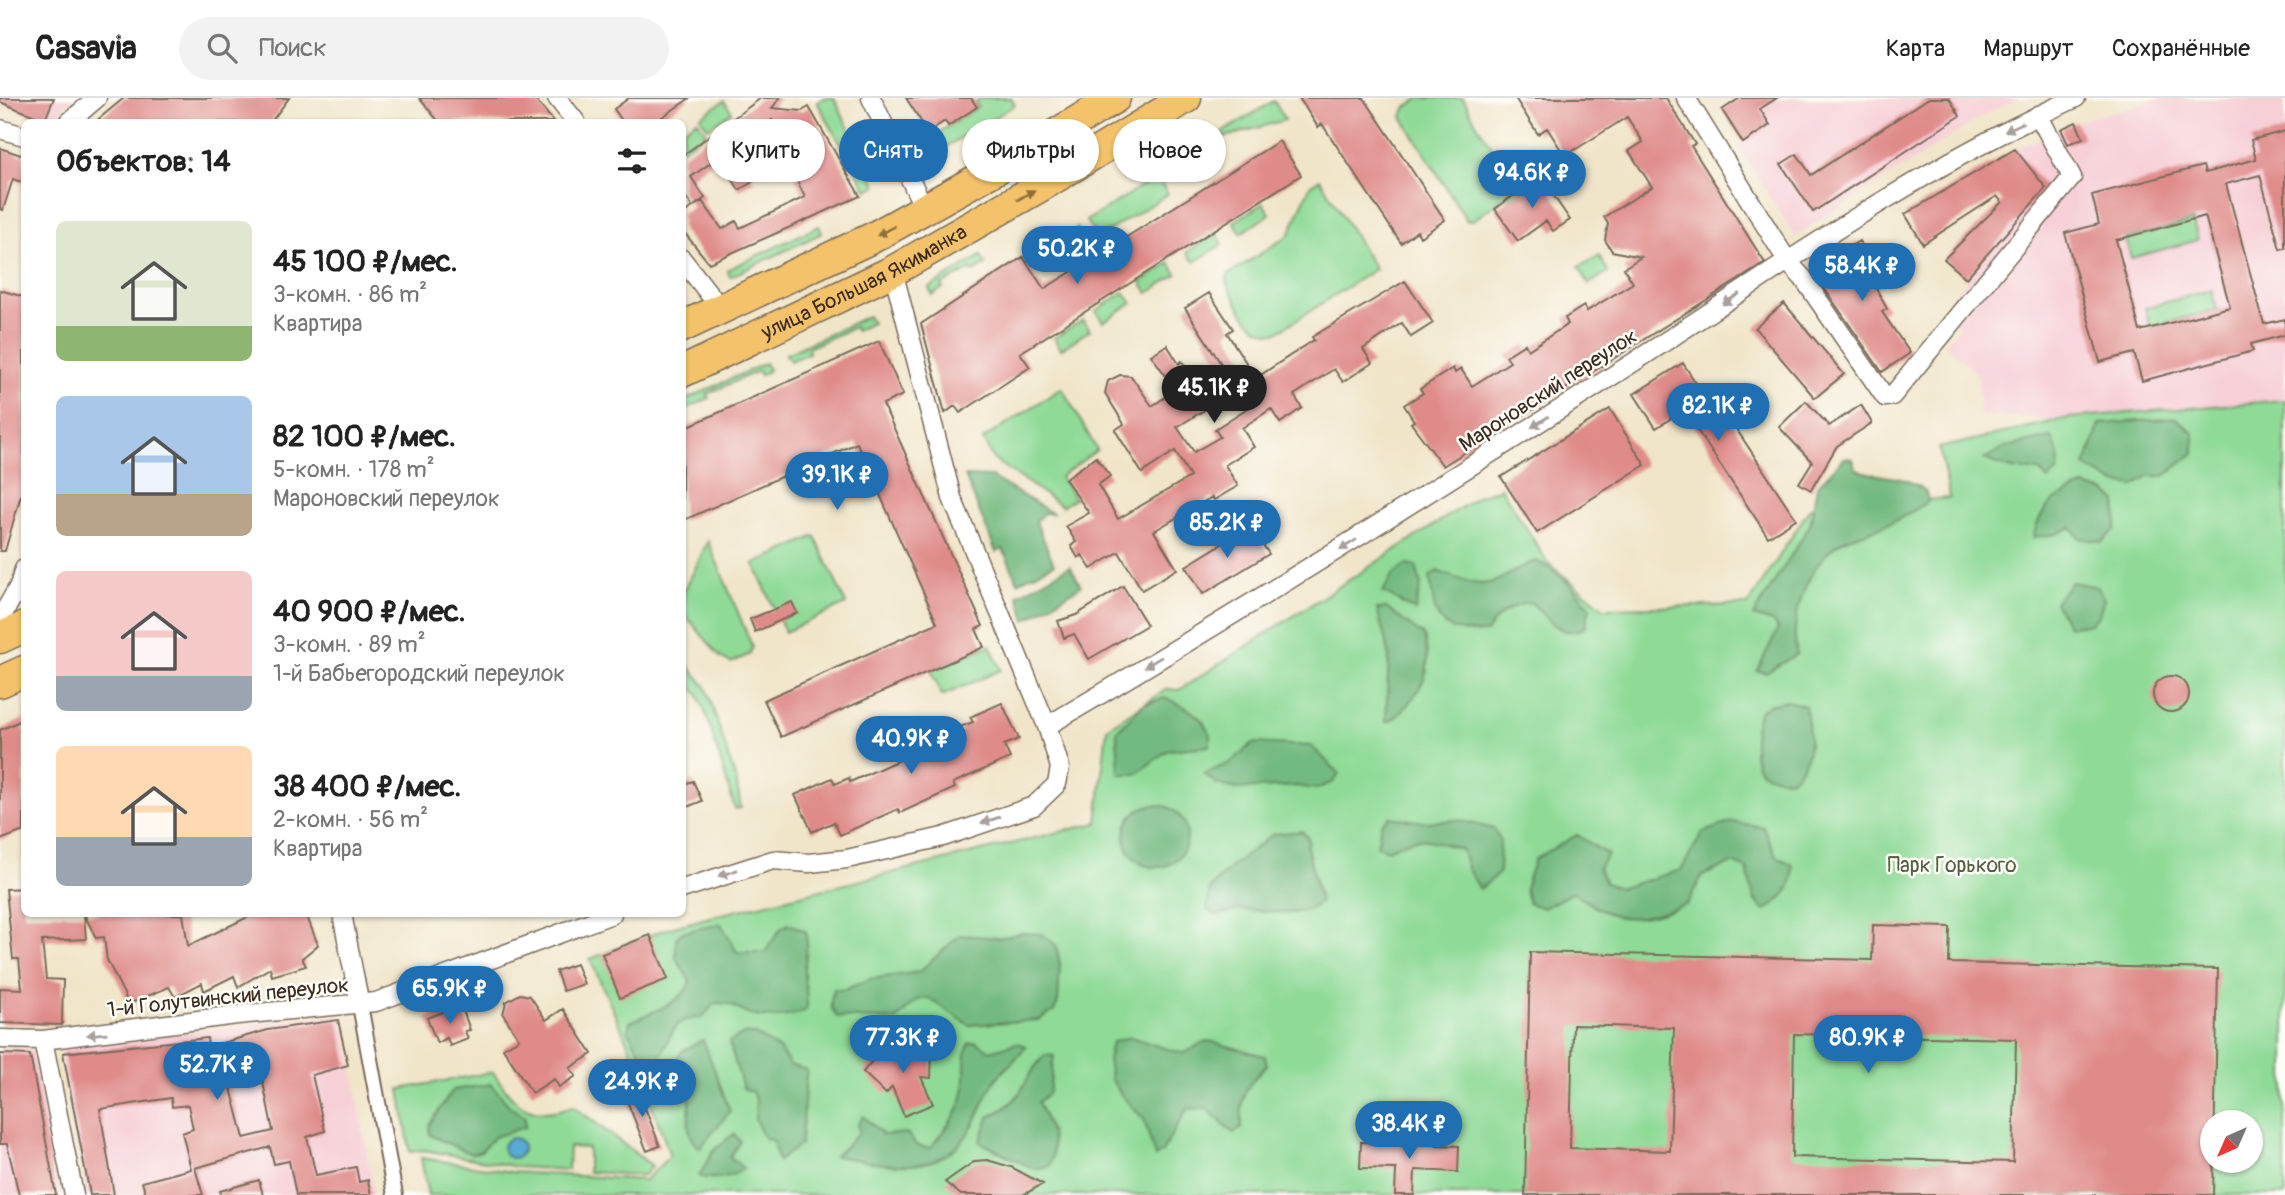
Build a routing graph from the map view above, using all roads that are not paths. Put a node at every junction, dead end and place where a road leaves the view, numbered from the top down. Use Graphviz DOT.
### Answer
graph roads {
  1 [pos="97,98"];
  2 [pos="557,98"];
  3 [pos="871,98"];
  4 [pos="1115,98"];
  5 [pos="1185,98"];
  6 [pos="1686,98"];
  7 [pos="2076,98"];
  8 [pos="2038,115"];
  9 [pos="72,119"];
  10 [pos="574,119"];
  11 [pos="0,129"];
  12 [pos="21,135"];
  13 [pos="925,210"];
  14 [pos="1788,262"];
  15 [pos="686,265"];
  16 [pos="893,271"];
  17 [pos="721,309"];
  18 [pos="686,325"];
  19 [pos="686,370"];
  20 [pos="21,579"];
  21 [pos="0,619"];
  22 [pos="21,628"];
  23 [pos="0,638"];
  24 [pos="21,672"];
  25 [pos="0,682"];
  26 [pos="1046,726"];
  27 [pos="686,888"];
  28 [pos="343,917"];
  29 [pos="604,917"];
  30 [pos="360,1005"];
  31 [pos="0,1039"];
  32 [pos="43,1040"];
  33 [pos="74,1195"];
  34 [pos="395,1195"];
  1 -- 9 [label="street"];
  2 -- 10 [label="street"];
  3 -- 13 [label="street"];
  4 -- 13 [label="main road, улица Большая Якиманка"];
  16 -- 5 [label="main road, улица Большая Якиманка, one-way"];
  6 -- 14 [label="street"];
  7 -- 8 [label="street, Мароновский переулок"];
  8 -- 14 [label="street, Мароновский переулок, one-way"];
  8 -- 14 [label="street"];
  11 -- 12 [label="street"];
  13 -- 17 [label="main road, улица Большая Якиманка, one-way"];
  14 -- 26 [label="street, Мароновский переулок, one-way"];
  15 -- 17 [label="street"];
  16 -- 19 [label="main road, улица Большая Якиманка"];
  16 -- 26 [label="street"];
  17 -- 18 [label="main road, улица Большая Якиманка"];
  20 -- 21 [label="street"];
  22 -- 23 [label="main road"];
  24 -- 25 [label="main road"];
  26 -- 27 [label="street, one-way"];
  28 -- 30 [label="street"];
  29 -- 30 [label="street, 1-й Голутвинский переулок"];
  30 -- 32 [label="street, 1-й Голутвинский переулок, one-way"];
  30 -- 34 [label="street"];
  31 -- 32 [label="street, 1-й Голутвинский переулок"];
  32 -- 33 [label="street"];
}
